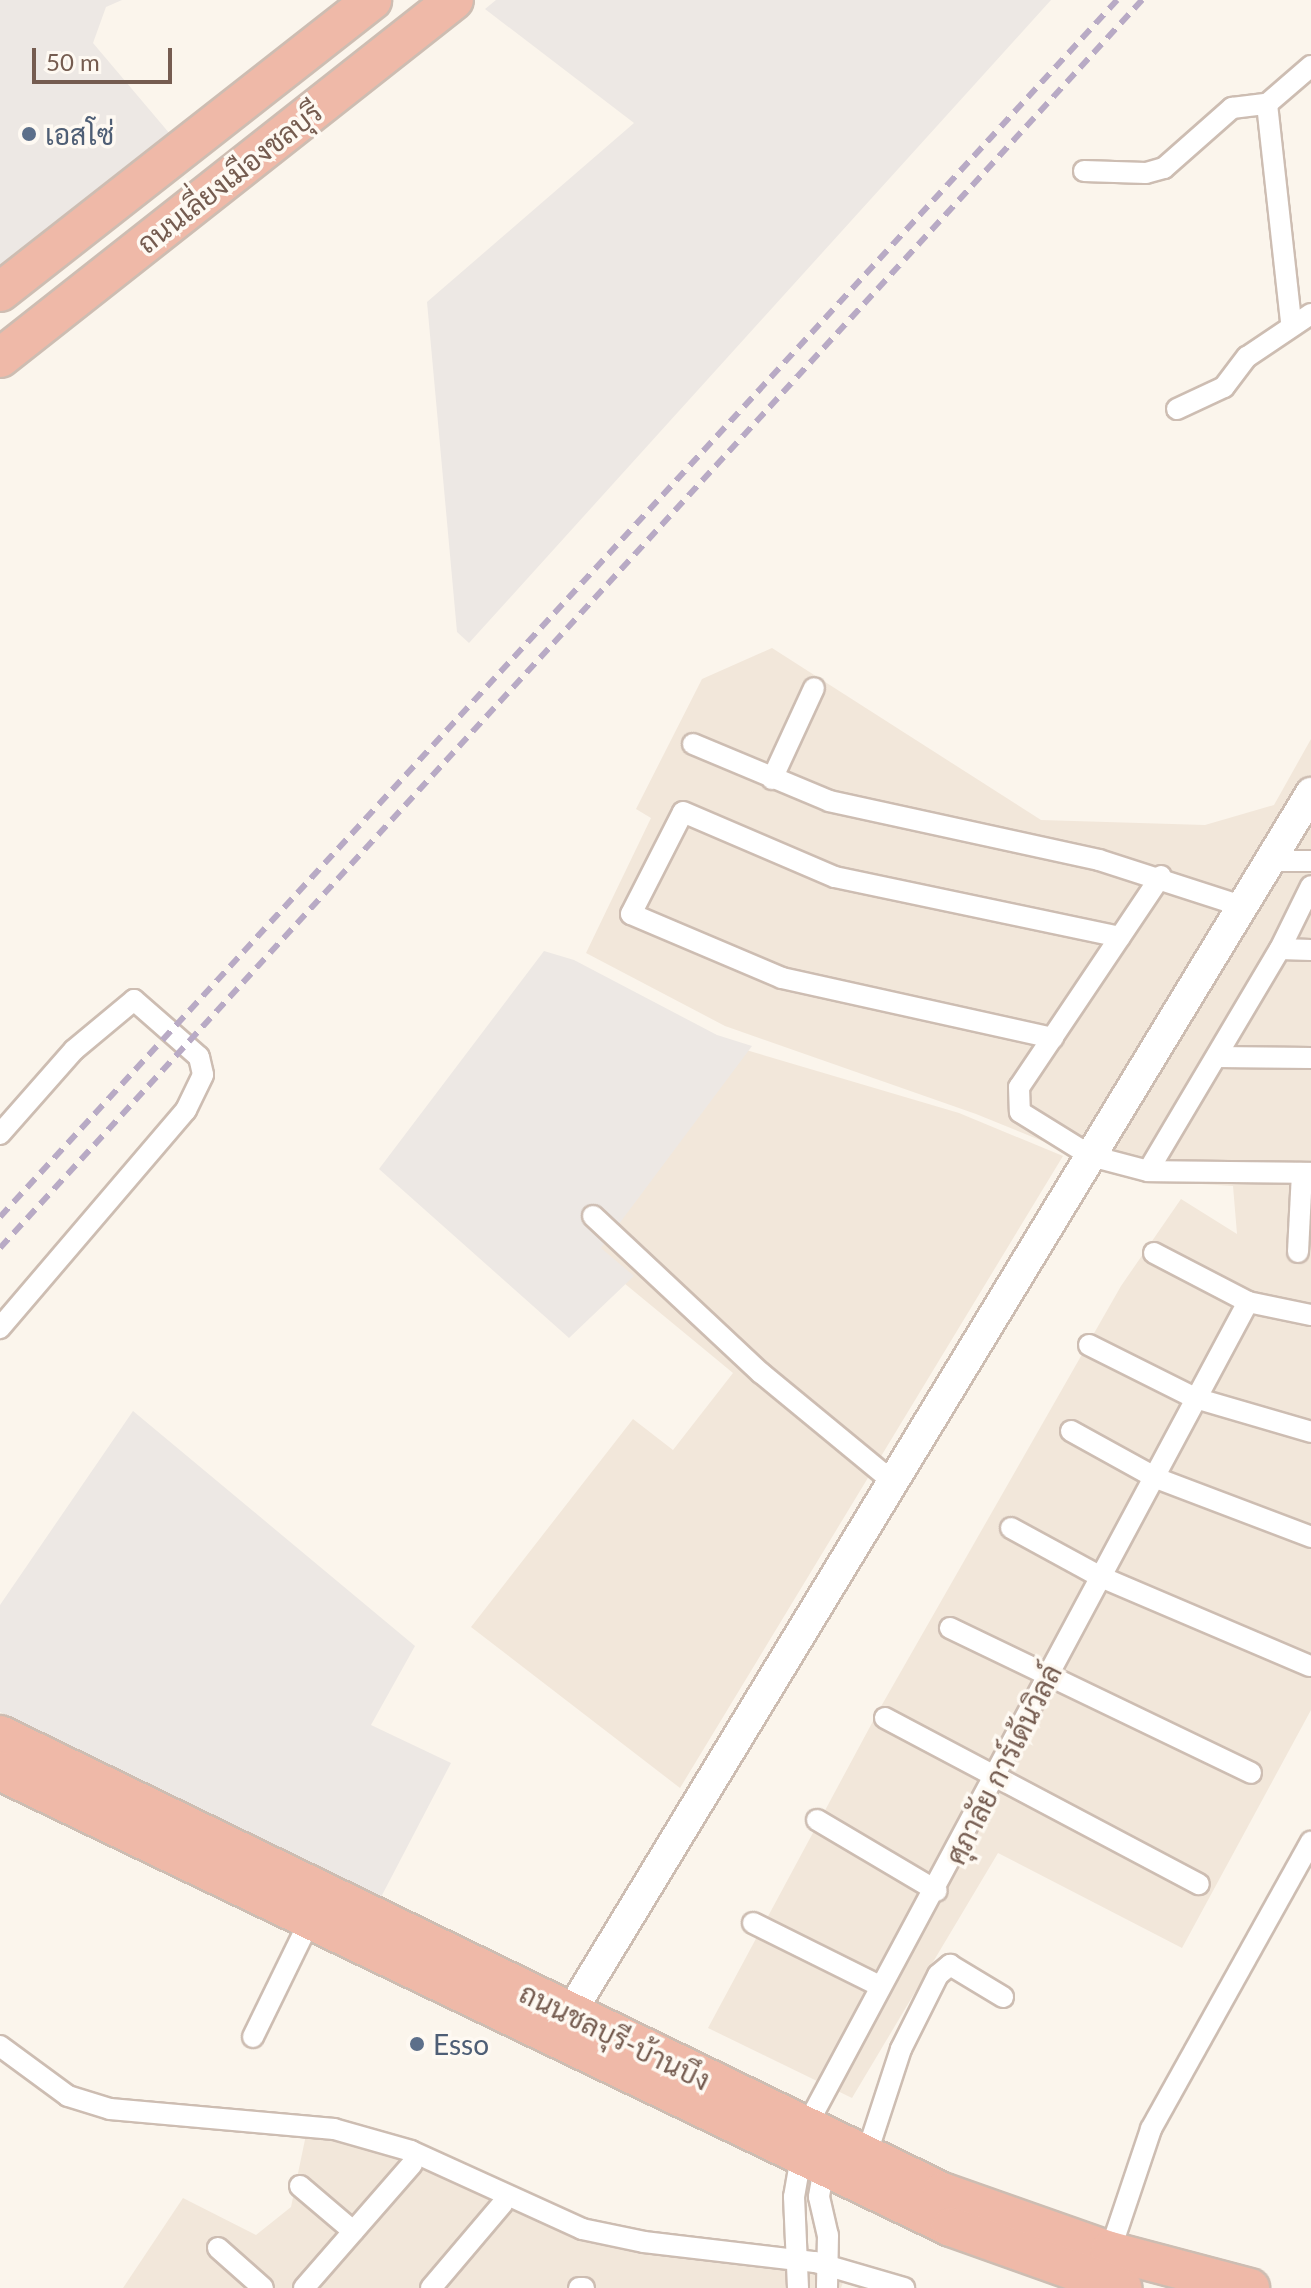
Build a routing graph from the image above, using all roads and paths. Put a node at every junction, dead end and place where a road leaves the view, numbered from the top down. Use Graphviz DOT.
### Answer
graph roads {
  1 [pos="372,0"];
  2 [pos="454,0"];
  3 [pos="1311,66"];
  4 [pos="1267,104"];
  5 [pos="1084,171"];
  6 [pos="0,292"];
  7 [pos="1311,314"];
  8 [pos="1291,323"];
  9 [pos="1,357"];
  10 [pos="1177,409"];
  11 [pos="814,688"];
  12 [pos="693,744"];
  13 [pos="772,779"];
  14 [pos="1311,793"];
  15 [pos="1269,861"];
  16 [pos="1311,861"];
  17 [pos="1161,876"];
  18 [pos="1311,886"];
  19 [pos="1241,906"];
  20 [pos="1120,937"];
  21 [pos="1280,949"];
  22 [pos="1311,950"];
  23 [pos="1053,1038"];
  24 [pos="1217,1057"];
  25 [pos="1311,1058"];
  26 [pos="0,1134"];
  27 [pos="1091,1156"];
  28 [pos="1148,1171"];
  29 [pos="1306,1173"];
  30 [pos="593,1216"];
  31 [pos="1298,1252"];
  32 [pos="1154,1253"];
  33 [pos="1248,1302"];
  34 [pos="1311,1315"];
  35 [pos="0,1328"];
  36 [pos="1089,1345"];
  37 [pos="1195,1398"];
  38 [pos="1071,1431"];
  39 [pos="1311,1432"];
  40 [pos="1156,1478"];
  41 [pos="893,1482"];
  42 [pos="1011,1528"];
  43 [pos="1311,1537"];
  44 [pos="1101,1577"];
  45 [pos="950,1628"];
  46 [pos="1310,1666"];
  47 [pos="1049,1674"];
  48 [pos="885,1718"];
  49 [pos="0,1735"];
  50 [pos="0,1771"];
  51 [pos="1251,1773"];
  52 [pos="996,1778"];
  53 [pos="817,1820"];
  54 [pos="1311,1841"];
  55 [pos="1199,1884"];
  56 [pos="937,1891"];
  57 [pos="310,1920"];
  58 [pos="753,1923"];
  59 [pos="880,1986"];
  60 [pos="1003,1997"];
  61 [pos="569,2015"];
  62 [pos="253,2037"];
  63 [pos="0,2046"];
  64 [pos="810,2151"];
  65 [pos="866,2156"];
  66 [pos="412,2164"];
  67 [pos="300,2186"];
  68 [pos="503,2203"];
  69 [pos="353,2231"];
  70 [pos="218,2248"];
  71 [pos="1110,2251"];
  72 [pos="799,2259"];
  73 [pos="830,2265"];
  74 [pos="1064,2279"];
  75 [pos="263,2288"];
  76 [pos="304,2288"];
  77 [pos="431,2288"];
  78 [pos="798,2288"];
  79 [pos="827,2288"];
  80 [pos="904,2288"];
  81 [pos="1122,2288"];
  82 [pos="1250,2288"];
  1 -- 6 [label="highway, ถนนเลี่ยงเมืองชลบุรี"];
  2 -- 9 [label="highway, ถนนเลี่ยงเมืองชลบุรี"];
  3 -- 4 [label="street"];
  4 -- 5 [label="street"];
  4 -- 8 [label="street"];
  7 -- 8 [label="street"];
  8 -- 10 [label="street"];
  11 -- 13 [label="street"];
  12 -- 13 [label="street"];
  13 -- 17 [label="street"];
  14 -- 15 [label="street"];
  15 -- 16 [label="street"];
  15 -- 19 [label="street"];
  17 -- 19 [label="street"];
  17 -- 20 [label="street"];
  18 -- 21 [label="street"];
  19 -- 27 [label="street"];
  20 -- 23 [label="street"];
  20 -- 23 [label="street"];
  21 -- 22 [label="street"];
  21 -- 24 [label="street"];
  23 -- 27 [label="street"];
  24 -- 25 [label="street"];
  24 -- 28 [label="street"];
  26 -- 35 [label="street"];
  27 -- 28 [label="street"];
  27 -- 41 [label="street"];
  28 -- 29 [label="street"];
  29 -- 31 [label="street"];
  30 -- 41 [label="street"];
  32 -- 33 [label="street"];
  33 -- 34 [label="street"];
  33 -- 37 [label="street, ศุภาลัย การ์เด้นวิลล์"];
  36 -- 37 [label="street"];
  37 -- 39 [label="street"];
  37 -- 40 [label="street, ศุภาลัย การ์เด้นวิลล์"];
  38 -- 40 [label="street"];
  40 -- 43 [label="street"];
  40 -- 44 [label="street, ศุภาลัย การ์เด้นวิลล์"];
  41 -- 61 [label="street"];
  42 -- 44 [label="street"];
  44 -- 46 [label="street"];
  44 -- 47 [label="street, ศุภาลัย การ์เด้นวิลล์"];
  45 -- 47 [label="street"];
  47 -- 51 [label="street"];
  47 -- 52 [label="street, ศุภาลัย การ์เด้นวิลล์"];
  48 -- 52 [label="street"];
  49 -- 61 [label="highway, ถนนชลบุรี-บ้านบึง"];
  50 -- 57 [label="highway, ถนนชลบุรี-บ้านบึง"];
  52 -- 55 [label="street"];
  52 -- 56 [label="street, ศุภาลัย การ์เด้นวิลล์"];
  53 -- 56 [label="street"];
  54 -- 71 [label="street"];
  56 -- 59 [label="street, ศุภาลัย การ์เด้นวิลล์"];
  57 -- 62 [label="street"];
  57 -- 64 [label="highway, ถนนชลบุรี-บ้านบึง"];
  58 -- 59 [label="street"];
  59 -- 64 [label="street, ศุภาลัย การ์เด้นวิลล์"];
  60 -- 65 [label="street"];
  61 -- 64 [label="highway, ถนนชลบุรี-บ้านบึง"];
  63 -- 72 [label="street"];
  64 -- 65 [label="highway, ถนนชลบุรี-บ้านบึง"];
  64 -- 72 [label="street"];
  64 -- 73 [label="street"];
  64 -- 74 [label="highway, ถนนชลบุรี-บ้านบึง"];
  65 -- 71 [label="highway, ถนนชลบุรี-บ้านบึง"];
  66 -- 69 [label="street"];
  67 -- 69 [label="street"];
  68 -- 77 [label="street"];
  69 -- 76 [label="street"];
  70 -- 75 [label="street"];
  71 -- 82 [label="highway, ถนนชลบุรี-บ้านบึง"];
  72 -- 73 [label="street"];
  72 -- 78 [label="street"];
  73 -- 79 [label="street"];
  73 -- 80 [label="street"];
  74 -- 81 [label="highway, ถนนชลบุรี-บ้านบึง"];
}
